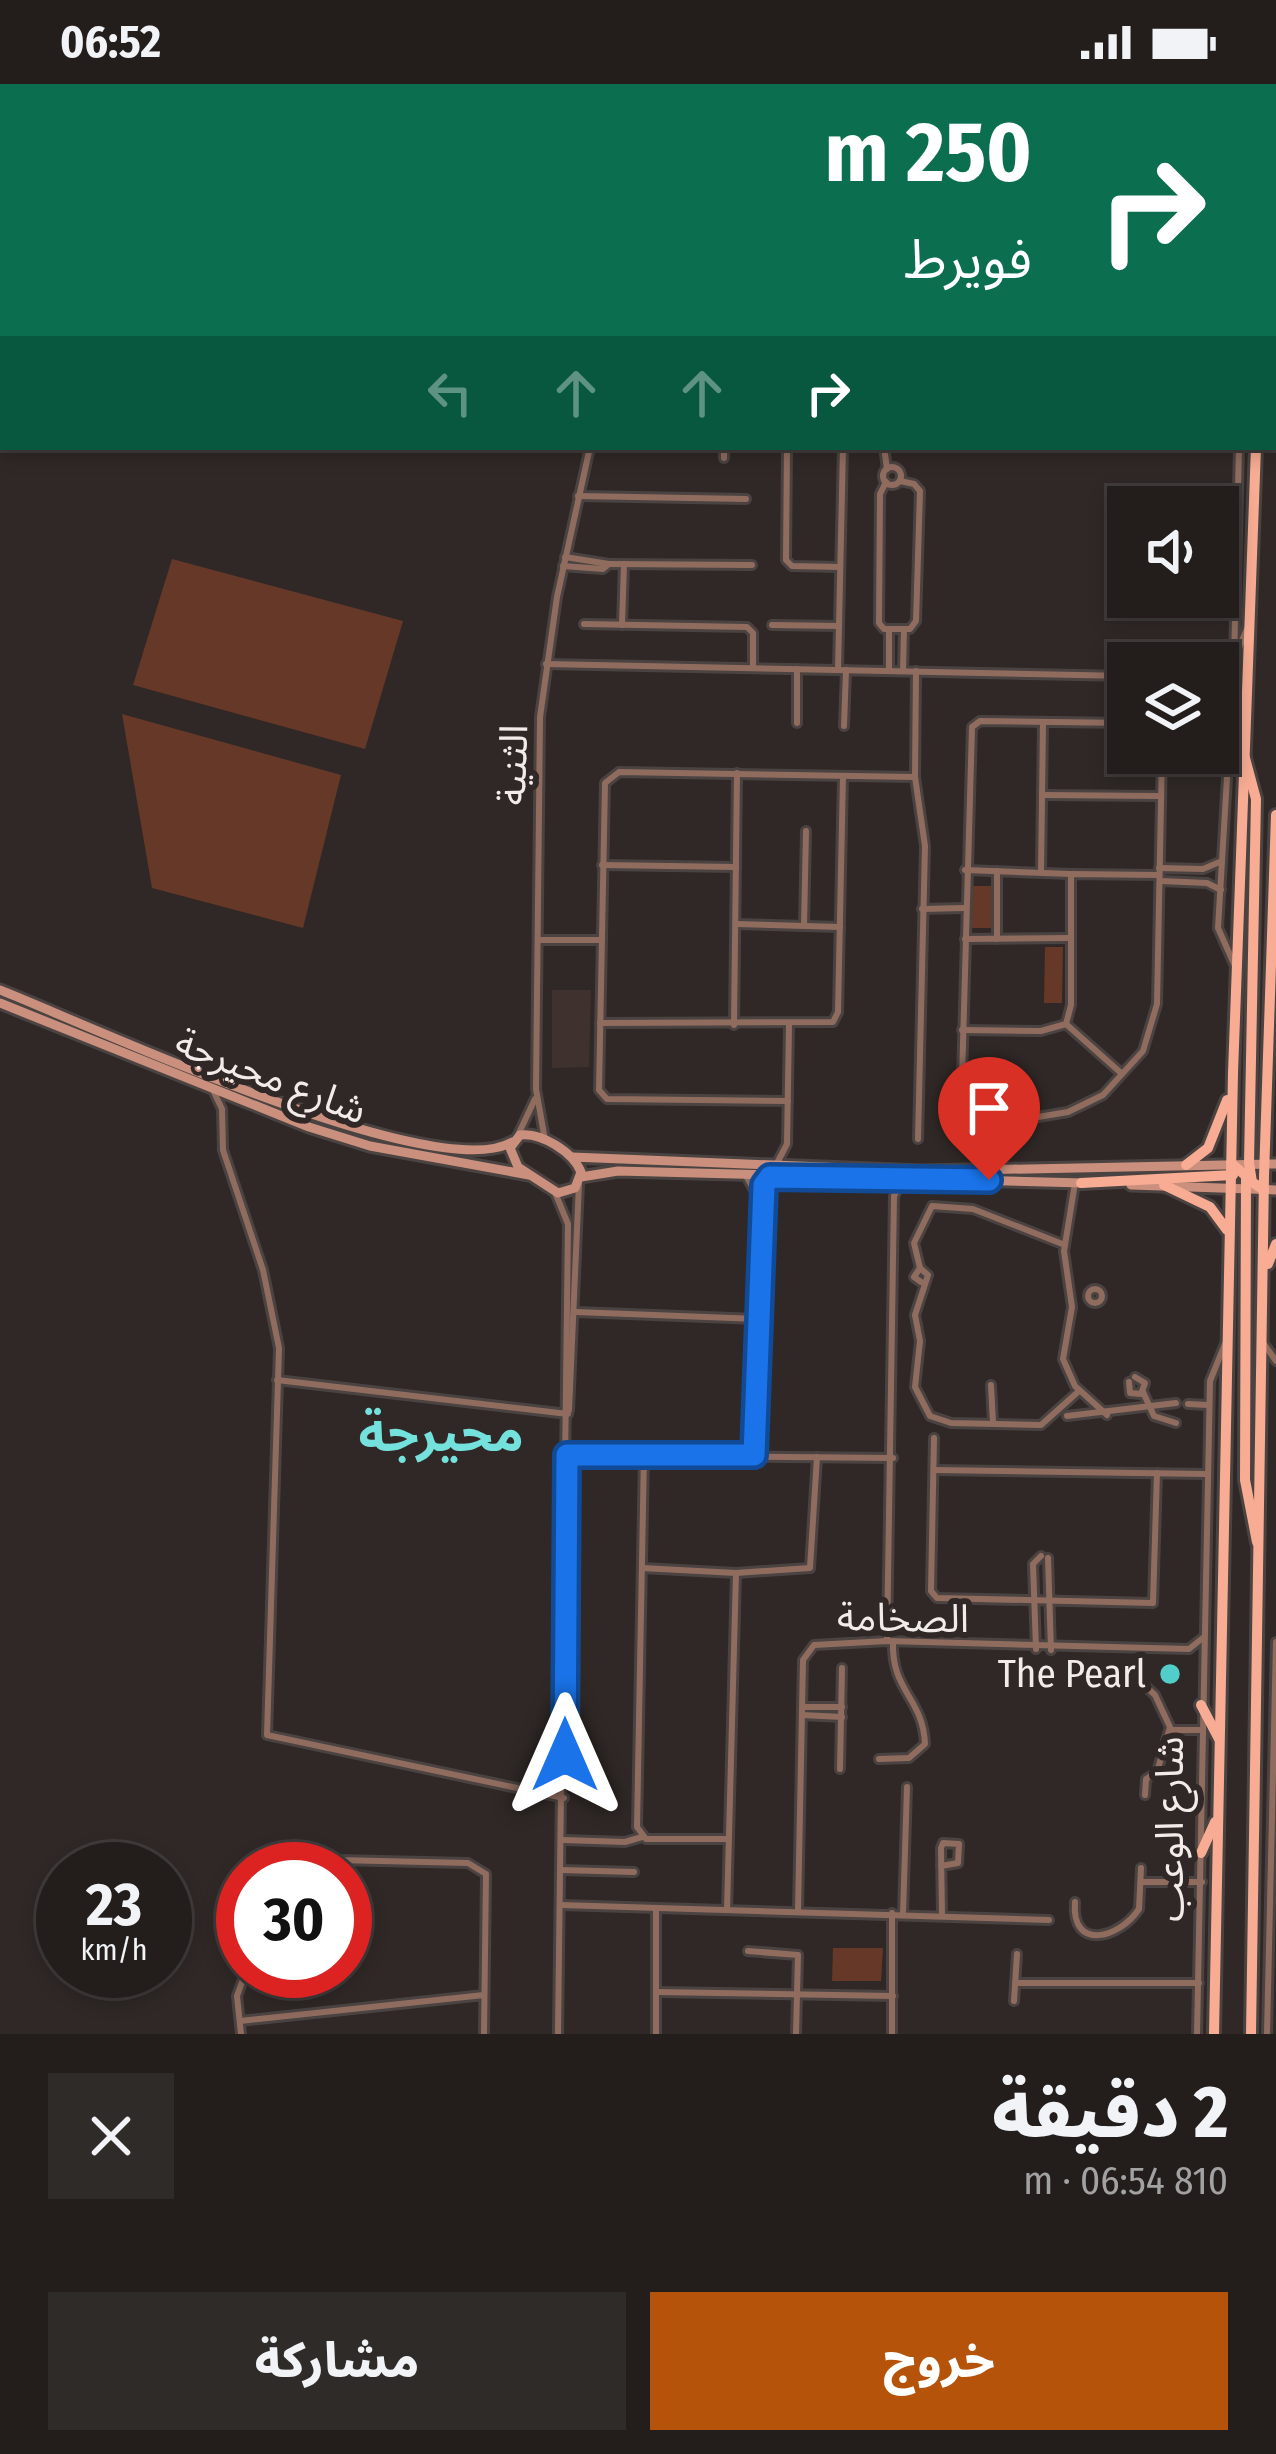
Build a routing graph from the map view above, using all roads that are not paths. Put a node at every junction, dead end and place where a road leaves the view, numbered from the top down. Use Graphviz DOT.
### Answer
graph roads {
  1 [pos="589,450"];
  2 [pos="724,450"];
  3 [pos="787,450"];
  4 [pos="843,450"];
  5 [pos="884,450"];
  6 [pos="1239,450"];
  7 [pos="1256,450"];
  8 [pos="724,458"];
  9 [pos="887,469"];
  10 [pos="900,481"];
  11 [pos="886,482"];
  12 [pos="578,496"];
  13 [pos="746,499"];
  14 [pos="564,562"];
  15 [pos="624,564"];
  16 [pos="752,565"];
  17 [pos="840,568"];
  18 [pos="1250,620"];
  19 [pos="584,624"];
  20 [pos="622,625"];
  21 [pos="772,625"];
  22 [pos="839,626"];
  23 [pos="889,629"];
  24 [pos="904,629"];
  25 [pos="1234,642"];
  26 [pos="1239,648"];
  27 [pos="546,664"];
  28 [pos="753,668"];
  29 [pos="797,669"];
  30 [pos="842,670"];
  31 [pos="889,670"];
  32 [pos="916,670"];
  33 [pos="903,671"];
  34 [pos="1107,675"];
  35 [pos="797,723"];
  36 [pos="1107,723"];
  37 [pos="1043,724"];
  38 [pos="844,726"];
  39 [pos="1244,755"];
  40 [pos="737,773"];
  41 [pos="1161,774"];
  42 [pos="1227,774"];
  43 [pos="843,776"];
  44 [pos="915,777"];
  45 [pos="1042,795"];
  46 [pos="1159,796"];
  47 [pos="1276,815"];
  48 [pos="806,831"];
  49 [pos="1222,862"];
  50 [pos="602,865"];
  51 [pos="736,867"];
  52 [pos="964,870"];
  53 [pos="997,871"];
  54 [pos="1041,872"];
  55 [pos="1071,874"];
  56 [pos="1159,875"];
  57 [pos="1221,890"];
  58 [pos="964,908"];
  59 [pos="922,909"];
  60 [pos="735,924"];
  61 [pos="804,926"];
  62 [pos="840,927"];
  63 [pos="1070,938"];
  64 [pos="964,939"];
  65 [pos="997,939"];
  66 [pos="537,940"];
  67 [pos="601,940"];
  68 [pos="1237,969"];
  69 [pos="1274,989"];
  70 [pos="0,990"];
  71 [pos="0,1003"];
  72 [pos="599,1023"];
  73 [pos="1066,1024"];
  74 [pos="734,1025"];
  75 [pos="789,1025"];
  76 [pos="962,1030"];
  77 [pos="1120,1073"];
  78 [pos="1232,1073"];
  79 [pos="211,1086"];
  80 [pos="536,1089"];
  81 [pos="238,1090"];
  82 [pos="1268,1098"];
  83 [pos="788,1101"];
  84 [pos="1276,1118"];
  85 [pos="222,1121"];
  86 [pos="918,1139"];
  87 [pos="514,1140"];
  88 [pos="545,1140"];
  89 [pos="787,1144"];
  90 [pos="572,1157"];
  91 [pos="1186,1166"];
  92 [pos="806,1167"];
  93 [pos="771,1171"];
  94 [pos="529,1175"];
  95 [pos="1231,1176"];
  96 [pos="1259,1176"];
  97 [pos="746,1177"];
  98 [pos="878,1178"];
  99 [pos="903,1178"];
  100 [pos="580,1180"];
  101 [pos="1078,1183"];
  102 [pos="1163,1185"];
  103 [pos="552,1190"];
  104 [pos="894,1196"];
  105 [pos="762,1203"];
  106 [pos="1276,1244"];
  107 [pos="1065,1245"];
  108 [pos="1230,1248"];
  109 [pos="1264,1273"];
  110 [pos="1072,1292"];
  111 [pos="1088,1295"];
  112 [pos="574,1312"];
  113 [pos="758,1319"];
  114 [pos="1228,1342"];
  115 [pos="1262,1342"];
  116 [pos="1276,1361"];
  117 [pos="277,1380"];
  118 [pos="991,1384"];
  119 [pos="893,1387"];
  120 [pos="915,1387"];
  121 [pos="1079,1391"];
  122 [pos="1143,1392"];
  123 [pos="1176,1403"];
  124 [pos="1188,1404"];
  125 [pos="1149,1405"];
  126 [pos="1209,1406"];
  127 [pos="568,1414"];
  128 [pos="1107,1415"];
  129 [pos="1066,1416"];
  130 [pos="1176,1423"];
  131 [pos="992,1424"];
  132 [pos="934,1438"];
  133 [pos="644,1454"];
  134 [pos="567,1455"];
  135 [pos="754,1455"];
  136 [pos="817,1457"];
  137 [pos="892,1458"];
  138 [pos="933,1470"];
  139 [pos="1156,1473"];
  140 [pos="1207,1474"];
  141 [pos="1260,1550"];
  142 [pos="642,1568"];
  143 [pos="736,1573"];
  144 [pos="1036,1601"];
  145 [pos="1052,1601"];
  146 [pos="1204,1637"];
  147 [pos="890,1641"];
  148 [pos="1276,1642"];
  149 [pos="1036,1649"];
  150 [pos="1189,1649"];
  151 [pos="1051,1650"];
  152 [pos="1204,1662"];
  153 [pos="842,1668"];
  154 [pos="1140,1681"];
  155 [pos="1201,1705"];
  156 [pos="802,1711"];
  157 [pos="842,1712"];
  158 [pos="1170,1730"];
  159 [pos="1200,1730"];
  160 [pos="1220,1742"];
  161 [pos="879,1759"];
  162 [pos="840,1769"];
  163 [pos="907,1787"];
  164 [pos="1144,1795"];
  165 [pos="564,1798"];
  166 [pos="1274,1806"];
  167 [pos="1219,1814"];
  168 [pos="641,1837"];
  169 [pos="728,1839"];
  170 [pos="563,1840"];
  171 [pos="1201,1853"];
  172 [pos="372,1861"];
  173 [pos="941,1867"];
  174 [pos="1142,1868"];
  175 [pos="561,1870"];
  176 [pos="634,1872"];
  177 [pos="1141,1882"];
  178 [pos="1202,1882"];
  179 [pos="1075,1902"];
  180 [pos="560,1905"];
  181 [pos="656,1908"];
  182 [pos="727,1910"];
  183 [pos="798,1911"];
  184 [pos="892,1913"];
  185 [pos="903,1913"];
  186 [pos="942,1915"];
  187 [pos="1049,1920"];
  188 [pos="748,1951"];
  189 [pos="1017,1954"];
  190 [pos="1268,1958"];
  191 [pos="1276,1971"];
  192 [pos="1015,1983"];
  193 [pos="1198,1983"];
  194 [pos="1268,1986"];
  195 [pos="658,1992"];
  196 [pos="484,1995"];
  197 [pos="798,1995"];
  198 [pos="893,1996"];
  199 [pos="237,1998"];
  200 [pos="1014,2001"];
  201 [pos="240,2021"];
  202 [pos="242,2034"];
  203 [pos="484,2034"];
  204 [pos="558,2034"];
  205 [pos="656,2034"];
  206 [pos="796,2034"];
  207 [pos="892,2034"];
  208 [pos="1197,2034"];
  209 [pos="1214,2034"];
  210 [pos="1251,2034"];
  211 [pos="1268,2034"];
  1 -- 12 [label="street, الثنية"];
  2 -- 8 [label="street"];
  3 -- 17 [label="street"];
  4 -- 17 [label="street"];
  5 -- 9 [label="street"];
  6 -- 25 [label="street, شارع الوعب"];
  7 -- 18 [label="main road, شارع الوعب"];
  9 -- 10 [label="street"];
  9 -- 11 [label="street"];
  10 -- 11 [label="street"];
  10 -- 24 [label="street"];
  11 -- 23 [label="street"];
  12 -- 13 [label="street"];
  12 -- 14 [label="street, الثنية"];
  14 -- 15 [label="street"];
  14 -- 27 [label="street, الثنية"];
  15 -- 16 [label="street"];
  15 -- 20 [label="street"];
  17 -- 22 [label="street"];
  18 -- 26 [label="street"];
  18 -- 39 [label="main road, شارع الوعب"];
  19 -- 20 [label="street"];
  20 -- 28 [label="street"];
  21 -- 22 [label="street"];
  22 -- 30 [label="street"];
  23 -- 24 [label="street"];
  23 -- 31 [label="street"];
  24 -- 33 [label="street"];
  27 -- 28 [label="street"];
  27 -- 66 [label="street, الثنية"];
  28 -- 29 [label="street"];
  29 -- 30 [label="street"];
  29 -- 35 [label="street"];
  30 -- 31 [label="street"];
  30 -- 38 [label="street"];
  31 -- 33 [label="street"];
  32 -- 33 [label="street"];
  32 -- 34 [label="street"];
  32 -- 44 [label="street"];
  36 -- 37 [label="street"];
  37 -- 45 [label="street"];
  37 -- 52 [label="street"];
  39 -- 68 [label="main road, شارع الوعب"];
  39 -- 96 [label="main road"];
  40 -- 43 [label="street"];
  40 -- 50 [label="street"];
  40 -- 51 [label="street"];
  41 -- 46 [label="street"];
  42 -- 49 [label="street, شارع الوعب"];
  43 -- 44 [label="street"];
  43 -- 62 [label="street"];
  44 -- 59 [label="street"];
  45 -- 46 [label="street"];
  45 -- 54 [label="street"];
  46 -- 56 [label="street"];
  47 -- 69 [label="main road"];
  48 -- 61 [label="street"];
  49 -- 56 [label="street"];
  49 -- 57 [label="street, شارع الوعب"];
  50 -- 51 [label="street"];
  50 -- 67 [label="street"];
  51 -- 60 [label="street"];
  52 -- 53 [label="street"];
  52 -- 58 [label="street"];
  53 -- 54 [label="street"];
  53 -- 65 [label="street"];
  54 -- 55 [label="street"];
  55 -- 56 [label="street"];
  55 -- 63 [label="street"];
  56 -- 57 [label="street"];
  56 -- 77 [label="street"];
  57 -- 68 [label="street, شارع الوعب"];
  58 -- 59 [label="street"];
  58 -- 64 [label="street"];
  59 -- 86 [label="street"];
  60 -- 61 [label="street"];
  60 -- 74 [label="street"];
  61 -- 62 [label="street"];
  62 -- 75 [label="street"];
  63 -- 65 [label="street"];
  63 -- 73 [label="street"];
  64 -- 65 [label="street"];
  64 -- 76 [label="street"];
  66 -- 67 [label="street"];
  66 -- 80 [label="street, الثنية"];
  67 -- 72 [label="street"];
  68 -- 78 [label="main road, شارع الوعب"];
  69 -- 82 [label="main road"];
  70 -- 81 [label="street, شارع محيرجة"];
  71 -- 79 [label="street, شارع محيرجة"];
  72 -- 74 [label="street"];
  72 -- 83 [label="street"];
  73 -- 76 [label="street"];
  73 -- 77 [label="street"];
  74 -- 75 [label="street"];
  75 -- 83 [label="street"];
  76 -- 77 [label="street"];
  78 -- 91 [label="main road"];
  78 -- 95 [label="main road, شارع الوعب"];
  79 -- 81 [label="street, شارع محيرجة"];
  79 -- 85 [label="street"];
  80 -- 87 [label="street, الثنية"];
  80 -- 88 [label="street, الثنية"];
  81 -- 85 [label="street"];
  81 -- 87 [label="street, شارع محيرجة"];
  81 -- 94 [label="street, شارع محيرجة"];
  82 -- 84 [label="main road"];
  82 -- 96 [label="main road"];
  83 -- 89 [label="street"];
  85 -- 117 [label="street"];
  87 -- 88 [label="street, شارع محيرجة"];
  87 -- 94 [label="street"];
  88 -- 90 [label="street"];
  89 -- 92 [label="street"];
  89 -- 93 [label="street"];
  90 -- 93 [label="street"];
  90 -- 100 [label="street"];
  91 -- 92 [label="street"];
  91 -- 95 [label="street"];
  92 -- 93 [label="street"];
  93 -- 97 [label="street"];
  93 -- 98 [label="street"];
  93 -- 105 [label="street"];
  94 -- 103 [label="street"];
  95 -- 96 [label="main road"];
  95 -- 96 [label="main road"];
  95 -- 101 [label="main road"];
  95 -- 102 [label="street"];
  95 -- 108 [label="main road, شارع الوعب"];
  96 -- 109 [label="main road"];
  96 -- 141 [label="main road"];
  97 -- 100 [label="street"];
  97 -- 105 [label="street"];
  98 -- 99 [label="street"];
  98 -- 104 [label="street"];
  99 -- 101 [label="street"];
  99 -- 104 [label="street"];
  100 -- 103 [label="street"];
  100 -- 112 [label="street"];
  101 -- 102 [label="street"];
  101 -- 107 [label="street"];
  102 -- 108 [label="main road"];
  103 -- 127 [label="street"];
  104 -- 119 [label="street"];
  105 -- 113 [label="street"];
  106 -- 109 [label="main road"];
  107 -- 110 [label="street"];
  107 -- 120 [label="street"];
  108 -- 114 [label="main road, شارع الوعب"];
  109 -- 115 [label="main road"];
  110 -- 111 [label="street"];
  110 -- 121 [label="street"];
  112 -- 113 [label="street"];
  112 -- 127 [label="street"];
  113 -- 135 [label="street"];
  114 -- 126 [label="street, شارع الوعب"];
  114 -- 160 [label="main road, شارع الوعب"];
  115 -- 116 [label="street"];
  115 -- 141 [label="main road"];
  117 -- 127 [label="street"];
  117 -- 165 [label="street"];
  118 -- 131 [label="street"];
  119 -- 120 [label="street"];
  119 -- 137 [label="street"];
  120 -- 131 [label="street"];
  121 -- 128 [label="street"];
  121 -- 131 [label="street"];
  122 -- 122 [label="street"];
  122 -- 125 [label="street"];
  123 -- 125 [label="street"];
  124 -- 126 [label="street"];
  125 -- 128 [label="street"];
  125 -- 130 [label="street"];
  126 -- 140 [label="street, شارع الوعب"];
  127 -- 134 [label="street"];
  128 -- 129 [label="street"];
  132 -- 138 [label="street"];
  133 -- 134 [label="street"];
  133 -- 135 [label="street"];
  133 -- 142 [label="street"];
  134 -- 165 [label="street"];
  135 -- 136 [label="street"];
  136 -- 137 [label="street"];
  136 -- 143 [label="street"];
  137 -- 147 [label="street"];
  138 -- 139 [label="street"];
  138 -- 144 [label="street"];
  139 -- 140 [label="street"];
  139 -- 145 [label="street"];
  140 -- 146 [label="street, شارع الوعب"];
  141 -- 210 [label="main road"];
  142 -- 143 [label="street"];
  142 -- 168 [label="street"];
  143 -- 169 [label="street"];
  144 -- 145 [label="street"];
  144 -- 145 [label="street"];
  144 -- 149 [label="street"];
  145 -- 151 [label="street"];
  146 -- 150 [label="street"];
  146 -- 152 [label="street, شارع الوعب"];
  147 -- 149 [label="street, الصخامة"];
  147 -- 156 [label="street, الصخامة"];
  147 -- 161 [label="street"];
  148 -- 166 [label="street"];
  149 -- 151 [label="street, الصخامة"];
  150 -- 151 [label="street, الصخامة"];
  150 -- 152 [label="street"];
  152 -- 155 [label="street, شارع الوعب"];
  153 -- 157 [label="street"];
  154 -- 158 [label="street"];
  155 -- 159 [label="street, شارع الوعب"];
  155 -- 160 [label="main road"];
  156 -- 157 [label="street"];
  156 -- 183 [label="street, الصخامة"];
  157 -- 162 [label="street"];
  158 -- 159 [label="street"];
  158 -- 164 [label="street"];
  159 -- 171 [label="street, شارع الوعب"];
  160 -- 167 [label="main road, شارع الوعب"];
  163 -- 185 [label="street"];
  165 -- 170 [label="street"];
  166 -- 190 [label="street"];
  167 -- 171 [label="main road"];
  167 -- 209 [label="main road, شارع الوعب"];
  168 -- 169 [label="street"];
  168 -- 170 [label="street"];
  169 -- 182 [label="street"];
  170 -- 175 [label="street"];
  171 -- 178 [label="street, شارع الوعب"];
  172 -- 196 [label="street"];
  173 -- 173 [label="street"];
  173 -- 186 [label="street"];
  174 -- 177 [label="street"];
  175 -- 176 [label="street"];
  175 -- 180 [label="street"];
  177 -- 178 [label="street"];
  177 -- 179 [label="street"];
  178 -- 193 [label="street, شارع الوعب"];
  180 -- 181 [label="street"];
  180 -- 204 [label="street"];
  181 -- 182 [label="street"];
  181 -- 195 [label="street"];
  182 -- 183 [label="street"];
  183 -- 184 [label="street"];
  184 -- 185 [label="street"];
  184 -- 198 [label="street"];
  185 -- 186 [label="street"];
  186 -- 187 [label="street"];
  188 -- 197 [label="street"];
  189 -- 192 [label="street"];
  190 -- 191 [label="street"];
  190 -- 194 [label="street"];
  191 -- 194 [label="street"];
  192 -- 193 [label="street"];
  192 -- 200 [label="street"];
  193 -- 208 [label="street, شارع الوعب"];
  194 -- 211 [label="street"];
  195 -- 197 [label="street"];
  195 -- 205 [label="street"];
  196 -- 201 [label="street"];
  196 -- 203 [label="street"];
  197 -- 198 [label="street"];
  197 -- 206 [label="street"];
  198 -- 207 [label="street"];
  199 -- 201 [label="street"];
  201 -- 202 [label="street"];
}
